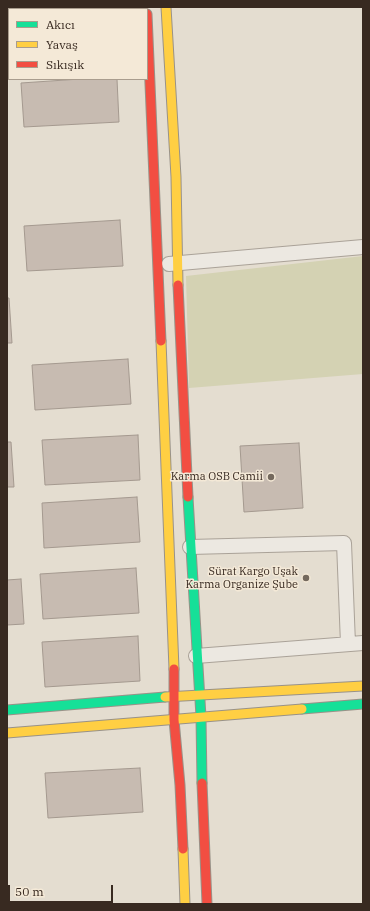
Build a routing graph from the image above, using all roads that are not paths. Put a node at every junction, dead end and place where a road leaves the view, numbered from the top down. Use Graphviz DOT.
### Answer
graph roads {
  1 [pos="166,7"];
  2 [pos="148,42"];
  3 [pos="363,247"];
  4 [pos="177,264"];
  5 [pos="156,265"];
  6 [pos="190,548"];
  7 [pos="363,643"];
  8 [pos="348,644"];
  9 [pos="196,656"];
  10 [pos="363,686"];
  11 [pos="174,696"];
  12 [pos="198,696"];
  13 [pos="363,704"];
  14 [pos="7,710"];
  15 [pos="201,718"];
  16 [pos="174,720"];
  17 [pos="7,733"];
  18 [pos="184,904"];
  19 [pos="207,904"];
  1 -- 4 [label="street"];
  2 -- 5 [label="street"];
  3 -- 4 [label="street"];
  4 -- 5 [label="street"];
  4 -- 6 [label="street"];
  5 -- 11 [label="street"];
  6 -- 8 [label="street"];
  6 -- 9 [label="street"];
  7 -- 8 [label="street"];
  8 -- 9 [label="street"];
  9 -- 12 [label="street"];
  10 -- 12 [label="street"];
  11 -- 12 [label="street"];
  11 -- 14 [label="street"];
  11 -- 16 [label="street"];
  12 -- 15 [label="street"];
  13 -- 15 [label="street"];
  15 -- 16 [label="street"];
  15 -- 19 [label="street"];
  16 -- 17 [label="street"];
  16 -- 18 [label="street"];
}
